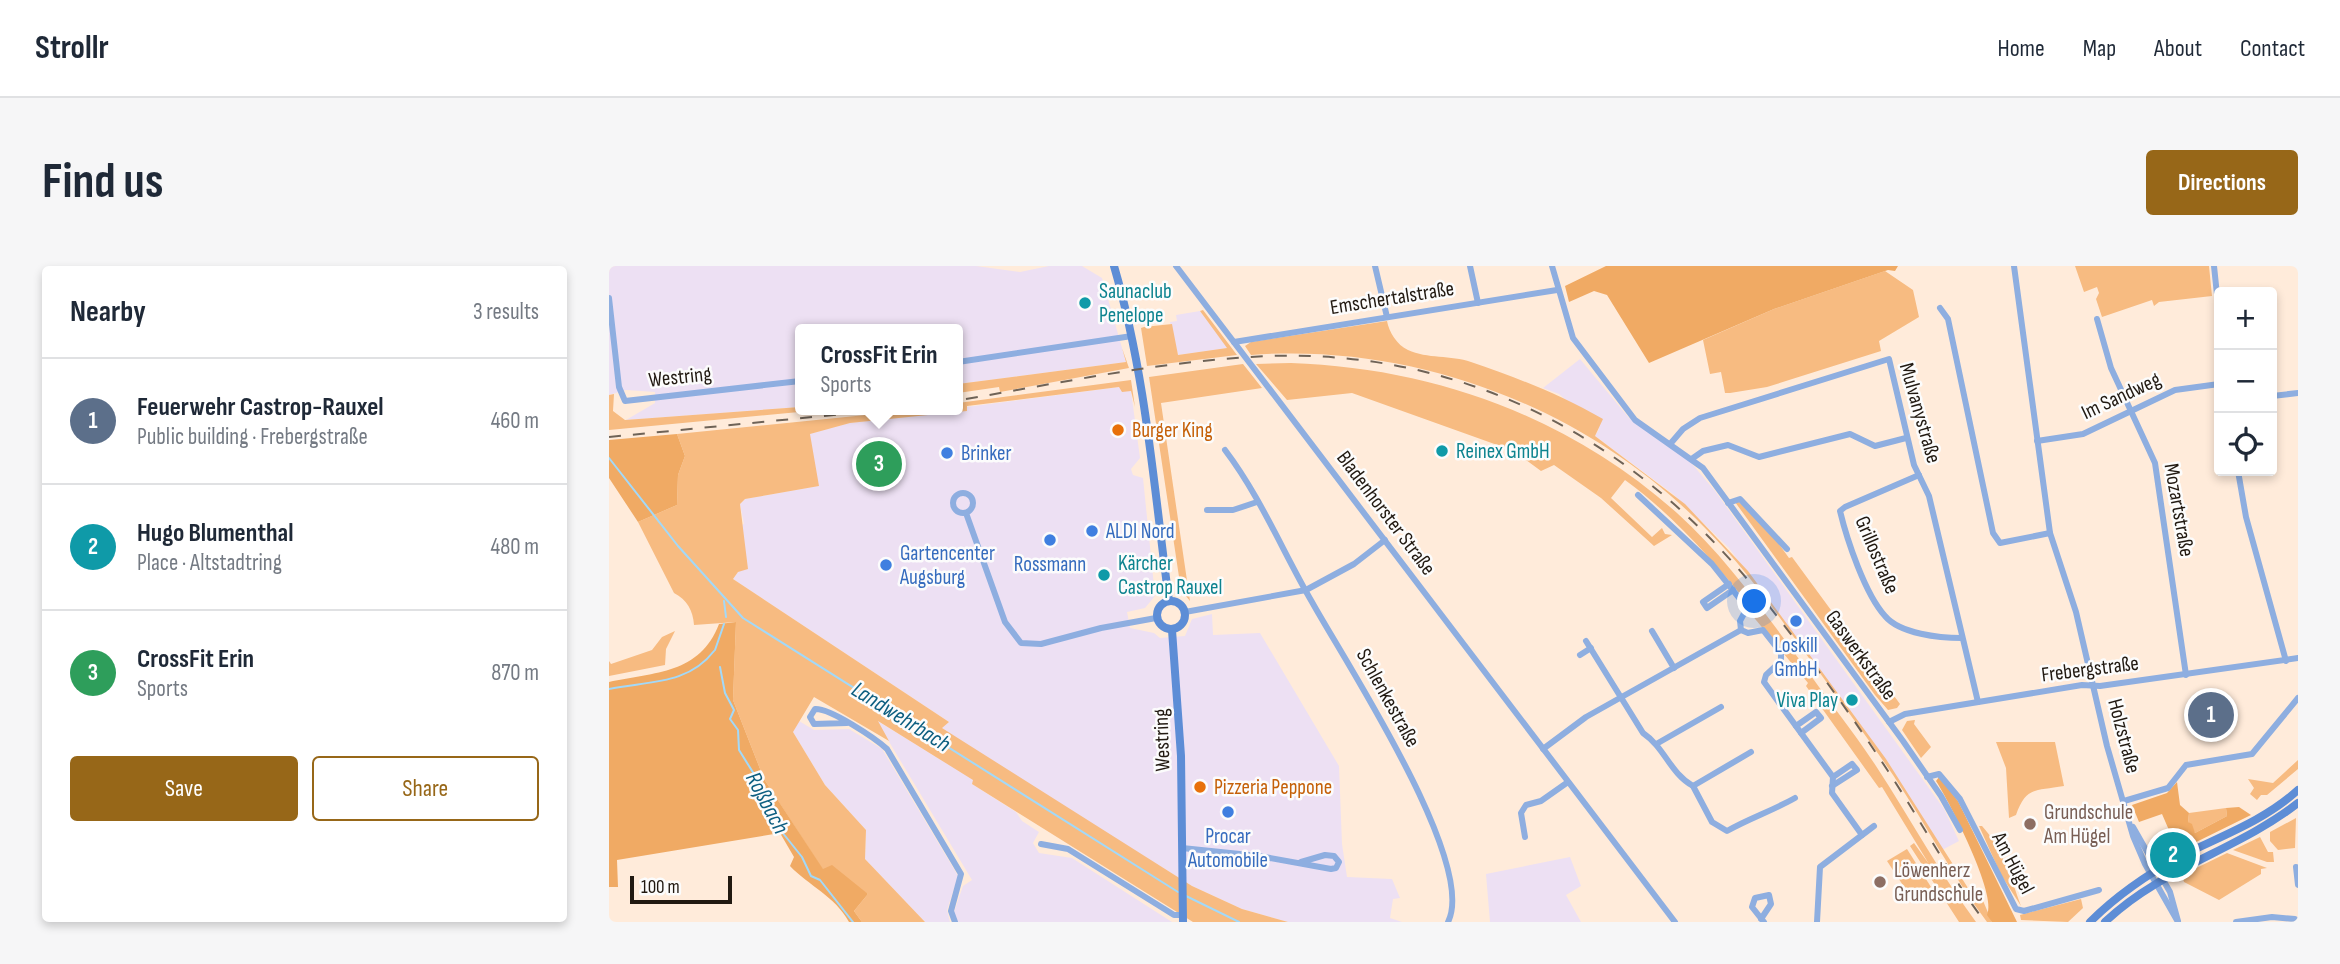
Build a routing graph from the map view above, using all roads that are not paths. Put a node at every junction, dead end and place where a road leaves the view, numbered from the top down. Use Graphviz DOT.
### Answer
graph roads {
  1 [pos="1114,266"];
  2 [pos="1176,266"];
  3 [pos="1375,266"];
  4 [pos="1470,266"];
  5 [pos="1552,266"];
  6 [pos="2014,266"];
  7 [pos="2214,266"];
  8 [pos="2216,287"];
  9 [pos="1557,290"];
  10 [pos="609,298"];
  11 [pos="1478,303"];
  12 [pos="1940,308"];
  13 [pos="1387,317"];
  14 [pos="2097,319"];
  15 [pos="1132,336"];
  16 [pos="1234,342"];
  17 [pos="963,361"];
  18 [pos="795,382"];
  19 [pos="2214,385"];
  20 [pos="2298,393"];
  21 [pos="2277,395"];
  22 [pos="2132,411"];
  23 [pos="1906,438"];
  24 [pos="2037,441"];
  25 [pos="1671,443"];
  26 [pos="1225,450"];
  27 [pos="1693,458"];
  28 [pos="1919,475"];
  29 [pos="2239,476"];
  30 [pos="1638,495"];
  31 [pos="1257,502"];
  32 [pos="1728,503"];
  33 [pos="1207,510"];
  34 [pos="967,513"];
  35 [pos="2050,533"];
  36 [pos="1385,540"];
  37 [pos="1787,549"];
  38 [pos="1306,590"];
  39 [pos="1169,601"];
  40 [pos="1185,612"];
  41 [pos="1156,618"];
  42 [pos="1172,630"];
  43 [pos="1741,630"];
  44 [pos="1652,631"];
  45 [pos="1962,638"];
  46 [pos="1586,640"];
  47 [pos="1591,648"];
  48 [pos="1580,655"];
  49 [pos="2298,658"];
  50 [pos="2285,660"];
  51 [pos="1674,668"];
  52 [pos="2186,675"];
  53 [pos="2093,685"];
  54 [pos="1622,698"];
  55 [pos="2298,698"];
  56 [pos="1977,702"];
  57 [pos="1721,707"];
  58 [pos="1889,722"];
  59 [pos="847,723"];
  60 [pos="1658,743"];
  61 [pos="1543,749"];
  62 [pos="1751,752"];
  63 [pos="1927,776"];
  64 [pos="1833,777"];
  65 [pos="1568,782"];
  66 [pos="1693,786"];
  67 [pos="1832,786"];
  68 [pos="2298,790"];
  69 [pos="1795,798"];
  70 [pos="2124,802"];
  71 [pos="2298,803"];
  72 [pos="1874,826"];
  73 [pos="1960,831"];
  74 [pos="1862,835"];
  75 [pos="1525,838"];
  76 [pos="1041,844"];
  77 [pos="1182,848"];
  78 [pos="1301,862"];
  79 [pos="2296,867"];
  80 [pos="2157,876"];
  81 [pos="2298,886"];
  82 [pos="2099,890"];
  83 [pos="1183,916"];
  84 [pos="2296,919"];
  85 [pos="2252,921"];
  86 [pos="955,922"];
  87 [pos="1448,922"];
  88 [pos="1675,922"];
  89 [pos="1817,922"];
  90 [pos="2090,922"];
  91 [pos="2105,922"];
  92 [pos="2178,922"];
  93 [pos="2236,922"];
  1 -- 15 [label="main road"];
  2 -- 16 [label="street, Bladenhorster Straße"];
  3 -- 13 [label="street"];
  4 -- 11 [label="street"];
  5 -- 9 [label="street, Gaswerkstraße"];
  6 -- 24 [label="street, Holzstraße"];
  7 -- 8 [label="street"];
  9 -- 11 [label="street, Emschertalstraße"];
  9 -- 25 [label="street, Gaswerkstraße"];
  10 -- 18 [label="street, Westring"];
  11 -- 13 [label="street, Emschertalstraße"];
  12 -- 35 [label="street"];
  13 -- 16 [label="street, Emschertalstraße"];
  14 -- 22 [label="street, Mozartstraße"];
  15 -- 17 [label="street"];
  15 -- 39 [label="main road"];
  16 -- 36 [label="street, Bladenhorster Straße"];
  19 -- 22 [label="street, Im Sandweg"];
  20 -- 21 [label="street"];
  22 -- 24 [label="street, Im Sandweg"];
  22 -- 52 [label="street, Mozartstraße"];
  23 -- 25 [label="street, Mulvanystraße"];
  23 -- 27 [label="street"];
  23 -- 28 [label="street, Mulvanystraße"];
  24 -- 35 [label="street, Holzstraße"];
  25 -- 27 [label="street, Gaswerkstraße"];
  26 -- 31 [label="street, Schlenkestraße"];
  27 -- 32 [label="street, Gaswerkstraße"];
  28 -- 45 [label="street, Mulvanystraße"];
  28 -- 45 [label="street, Grillostraße"];
  29 -- 50 [label="street"];
  30 -- 43 [label="street"];
  31 -- 33 [label="street"];
  31 -- 38 [label="street, Schlenkestraße"];
  32 -- 37 [label="street, Gaswerkstraße"];
  32 -- 58 [label="street, Gaswerkstraße"];
  34 -- 41 [label="street"];
  35 -- 53 [label="street, Holzstraße"];
  36 -- 38 [label="street"];
  36 -- 61 [label="street, Bladenhorster Straße"];
  38 -- 40 [label="street"];
  38 -- 87 [label="street, Schlenkestraße"];
  39 -- 40 [label="main road"];
  39 -- 41 [label="main road"];
  40 -- 42 [label="main road"];
  41 -- 42 [label="main road"];
  42 -- 77 [label="main road, Westring"];
  43 -- 51 [label="street"];
  43 -- 64 [label="street"];
  44 -- 51 [label="street"];
  45 -- 56 [label="street, Mulvanystraße"];
  46 -- 47 [label="street"];
  47 -- 48 [label="street"];
  47 -- 54 [label="street"];
  49 -- 50 [label="street, Frebergstraße"];
  50 -- 52 [label="street, Frebergstraße"];
  51 -- 54 [label="street"];
  52 -- 53 [label="street, Frebergstraße"];
  53 -- 56 [label="street, Frebergstraße"];
  53 -- 70 [label="street, Holzstraße"];
  54 -- 60 [label="street"];
  54 -- 61 [label="street"];
  55 -- 70 [label="street"];
  56 -- 58 [label="street, Frebergstraße"];
  57 -- 60 [label="street"];
  58 -- 63 [label="street, Gaswerkstraße"];
  59 -- 59 [label="street"];
  59 -- 86 [label="street"];
  60 -- 66 [label="street"];
  61 -- 65 [label="street, Bladenhorster Straße"];
  62 -- 66 [label="street"];
  63 -- 73 [label="street, Gaswerkstraße"];
  63 -- 82 [label="street, Am Hügel"];
  64 -- 67 [label="street"];
  64 -- 67 [label="street"];
  65 -- 75 [label="street"];
  65 -- 88 [label="street, Bladenhorster Straße"];
  66 -- 69 [label="street"];
  67 -- 74 [label="street"];
  68 -- 80 [label="main road"];
  70 -- 80 [label="street, Holzstraße"];
  71 -- 80 [label="main road"];
  72 -- 74 [label="street"];
  74 -- 89 [label="street"];
  76 -- 83 [label="street, Westring"];
  77 -- 78 [label="street"];
  77 -- 83 [label="main road, Westring"];
  78 -- 78 [label="street"];
  79 -- 81 [label="street"];
  80 -- 90 [label="main road"];
  80 -- 91 [label="main road"];
  80 -- 92 [label="street, Holzstraße"];
  84 -- 85 [label="street"];
  85 -- 93 [label="street"];
}
